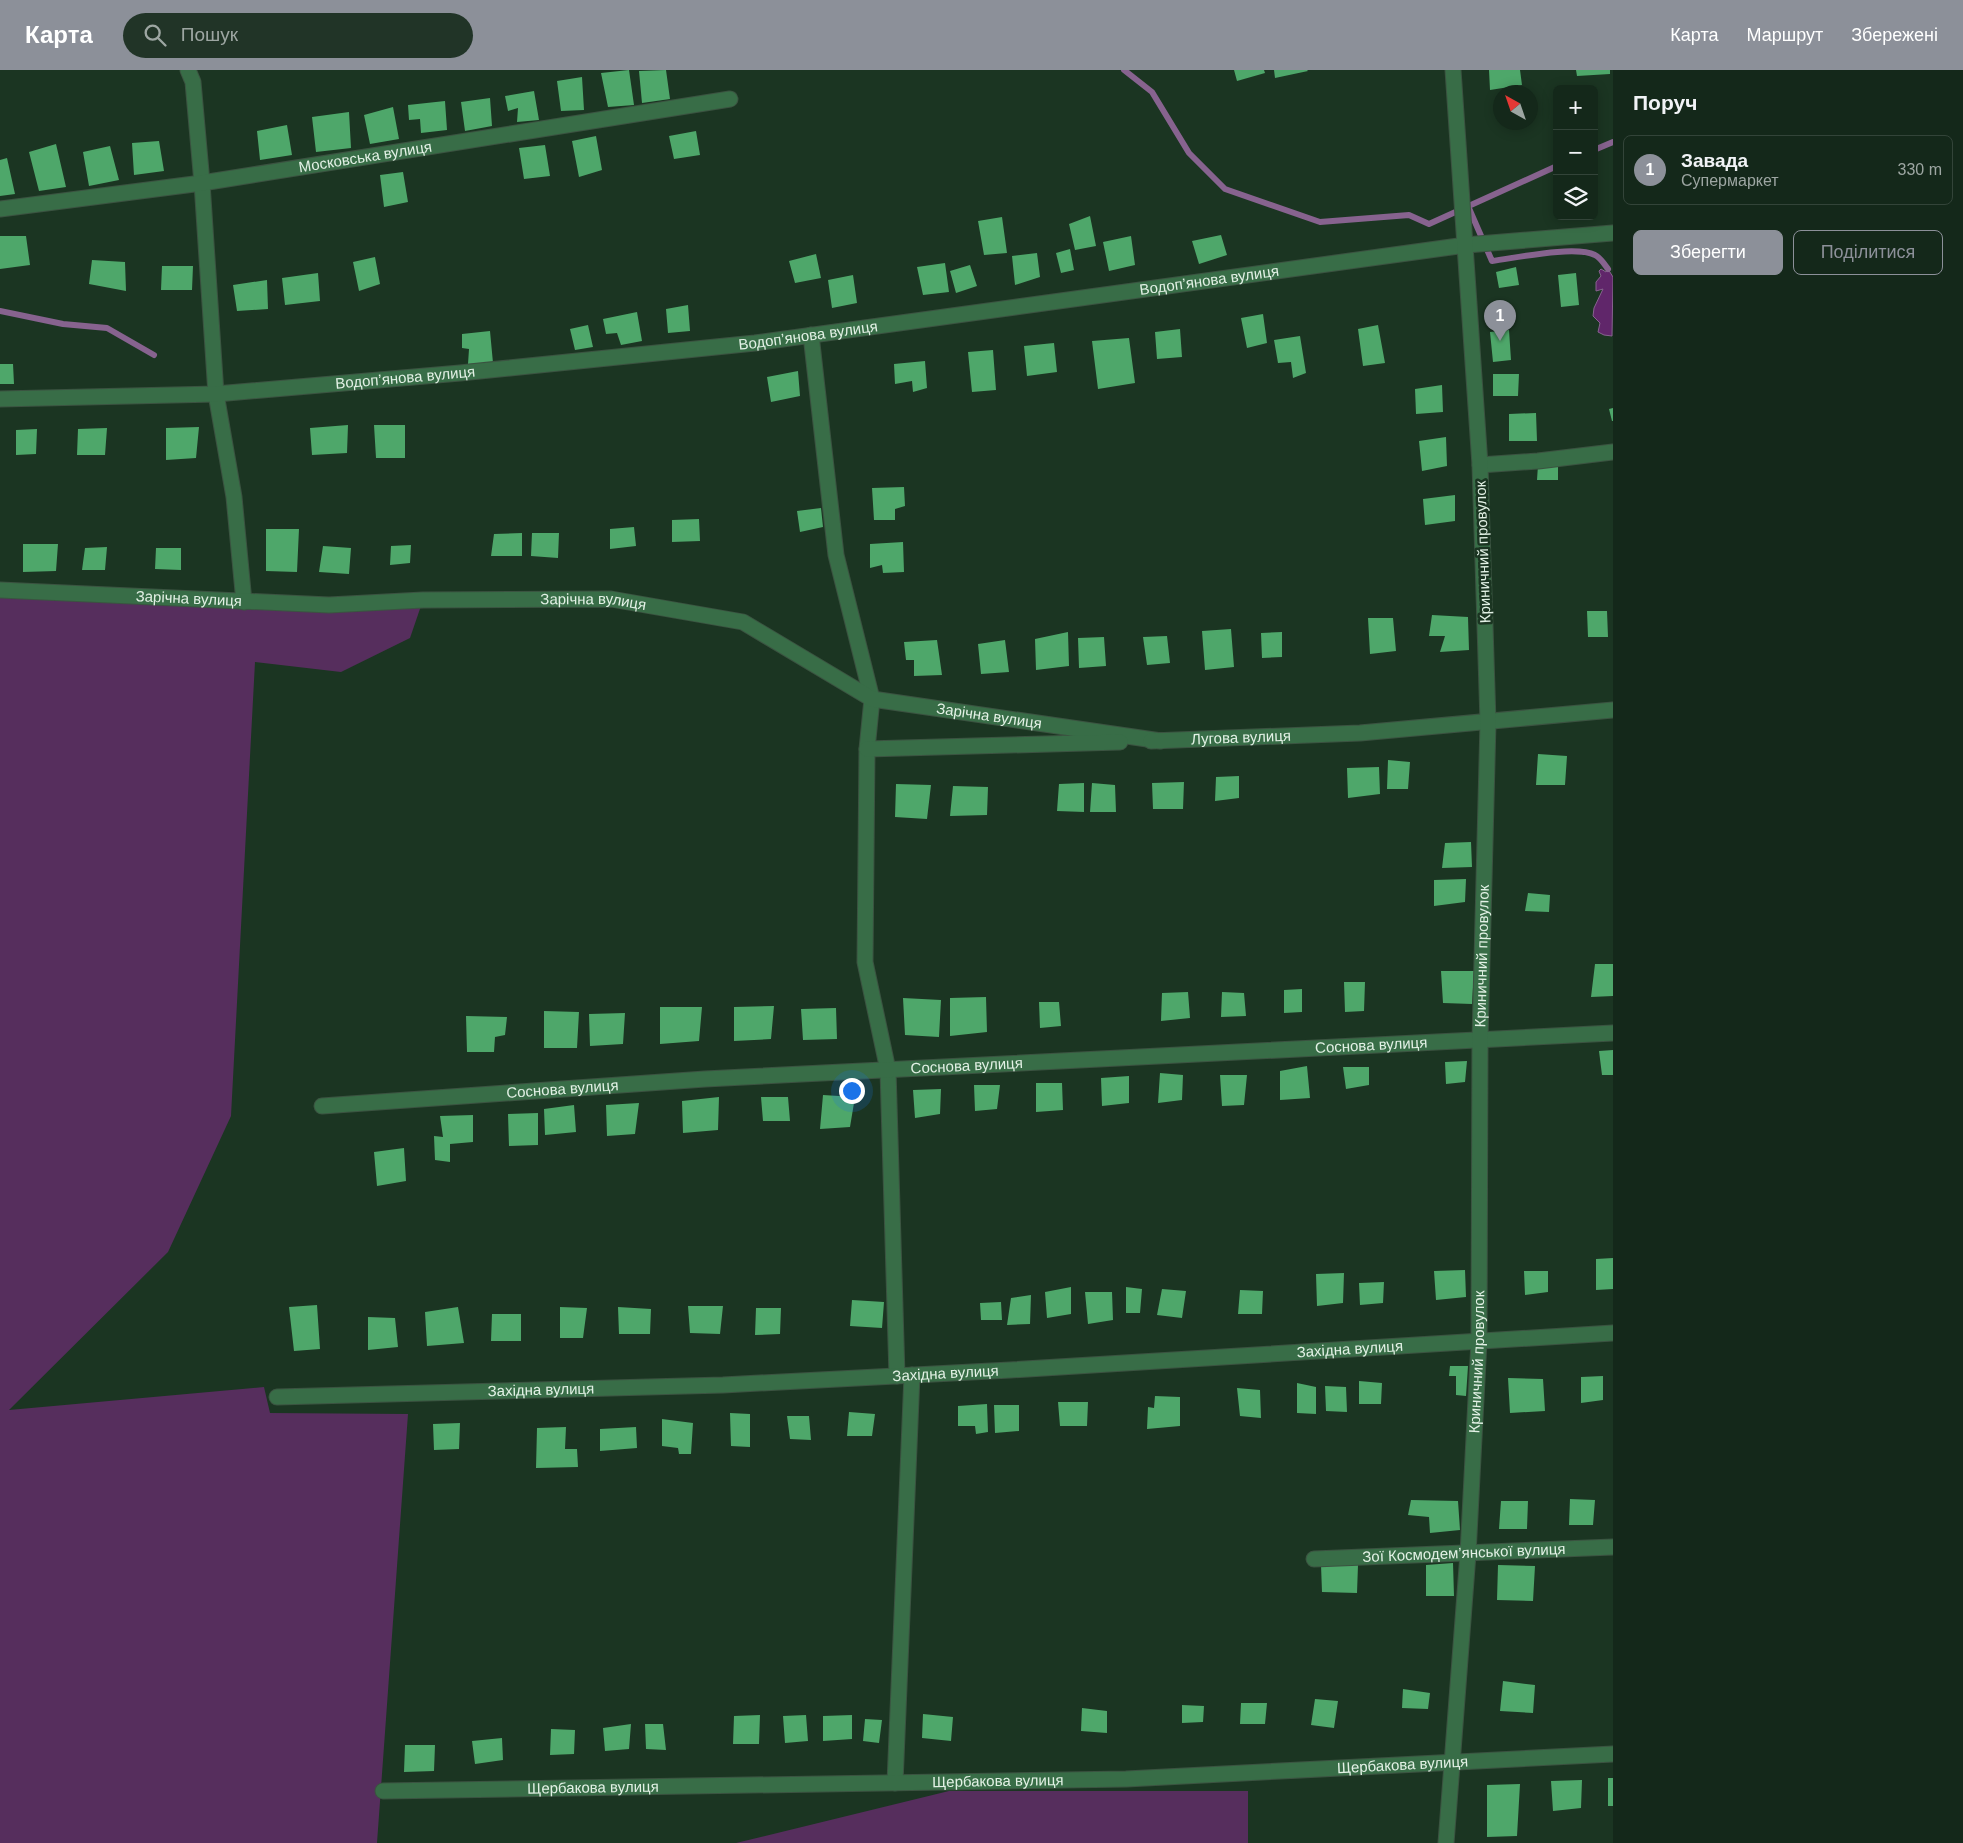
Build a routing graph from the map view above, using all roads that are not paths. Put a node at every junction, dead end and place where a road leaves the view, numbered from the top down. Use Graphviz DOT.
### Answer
graph roads {
  1 [pos="188,70"];
  2 [pos="1454,70"];
  3 [pos="730,99"];
  4 [pos="202,183"];
  5 [pos="0,209"];
  6 [pos="1613,233"];
  7 [pos="1466,245"];
  8 [pos="811,335"];
  9 [pos="216,394"];
  10 [pos="0,399"];
  11 [pos="1613,452"];
  12 [pos="1480,465"];
  13 [pos="0,590"];
  14 [pos="244,602"];
  15 [pos="872,699"];
  16 [pos="1613,710"];
  17 [pos="1488,722"];
  18 [pos="1161,741"];
  19 [pos="867,749"];
  20 [pos="1613,1033"];
  21 [pos="1480,1040"];
  22 [pos="888,1070"];
  23 [pos="322,1106"];
  24 [pos="1613,1333"];
  25 [pos="1479,1341"];
  26 [pos="912,1375"];
  27 [pos="897,1376"];
  28 [pos="277,1397"];
  29 [pos="1613,1547"];
  30 [pos="1468,1554"];
  31 [pos="1314,1559"];
  32 [pos="1613,1754"];
  33 [pos="1454,1761"];
  34 [pos="895,1783"];
  35 [pos="383,1791"];
  36 [pos="1446,1843"];
  1 -- 4 [label="street"];
  2 -- 7 [label="street, Криничний провулок"];
  3 -- 4 [label="street, Московська вулиця"];
  4 -- 5 [label="street, Московська вулиця"];
  4 -- 9 [label="street"];
  6 -- 7 [label="street, Водоп’янова вулиця"];
  7 -- 8 [label="street, Водоп’янова вулиця"];
  7 -- 12 [label="street, Криничний провулок"];
  8 -- 9 [label="street, Водоп’янова вулиця"];
  8 -- 15 [label="street"];
  9 -- 10 [label="street, Водоп’янова вулиця"];
  9 -- 14 [label="street"];
  11 -- 12 [label="street"];
  12 -- 17 [label="street, Криничний провулок"];
  13 -- 14 [label="street, Зарічна вулиця"];
  14 -- 15 [label="street, Зарічна вулиця"];
  15 -- 18 [label="street, Зарічна вулиця"];
  15 -- 19 [label="street"];
  16 -- 17 [label="street, Лугова вулиця"];
  17 -- 18 [label="street, Лугова вулиця"];
  17 -- 21 [label="street, Криничний провулок"];
  18 -- 19 [label="street, Лугова вулиця"];
  19 -- 22 [label="street"];
  20 -- 21 [label="street, Соснова вулиця"];
  21 -- 22 [label="street, Соснова вулиця"];
  21 -- 25 [label="street, Криничний провулок"];
  22 -- 23 [label="street, Соснова вулиця"];
  22 -- 27 [label="street"];
  24 -- 25 [label="street, Західна вулиця"];
  25 -- 26 [label="street, Західна вулиця"];
  25 -- 30 [label="street, Криничний провулок"];
  26 -- 27 [label="street, Західна вулиця"];
  26 -- 34 [label="street"];
  27 -- 28 [label="street, Західна вулиця"];
  29 -- 30 [label="street, Зої Космодем’янської вулиця"];
  30 -- 31 [label="street, Зої Космодем’янської вулиця"];
  30 -- 33 [label="street, Криничний провулок"];
  32 -- 33 [label="street, Щербакова вулиця"];
  33 -- 34 [label="street, Щербакова вулиця"];
  33 -- 36 [label="street, Криничний провулок"];
  34 -- 35 [label="street, Щербакова вулиця"];
}
